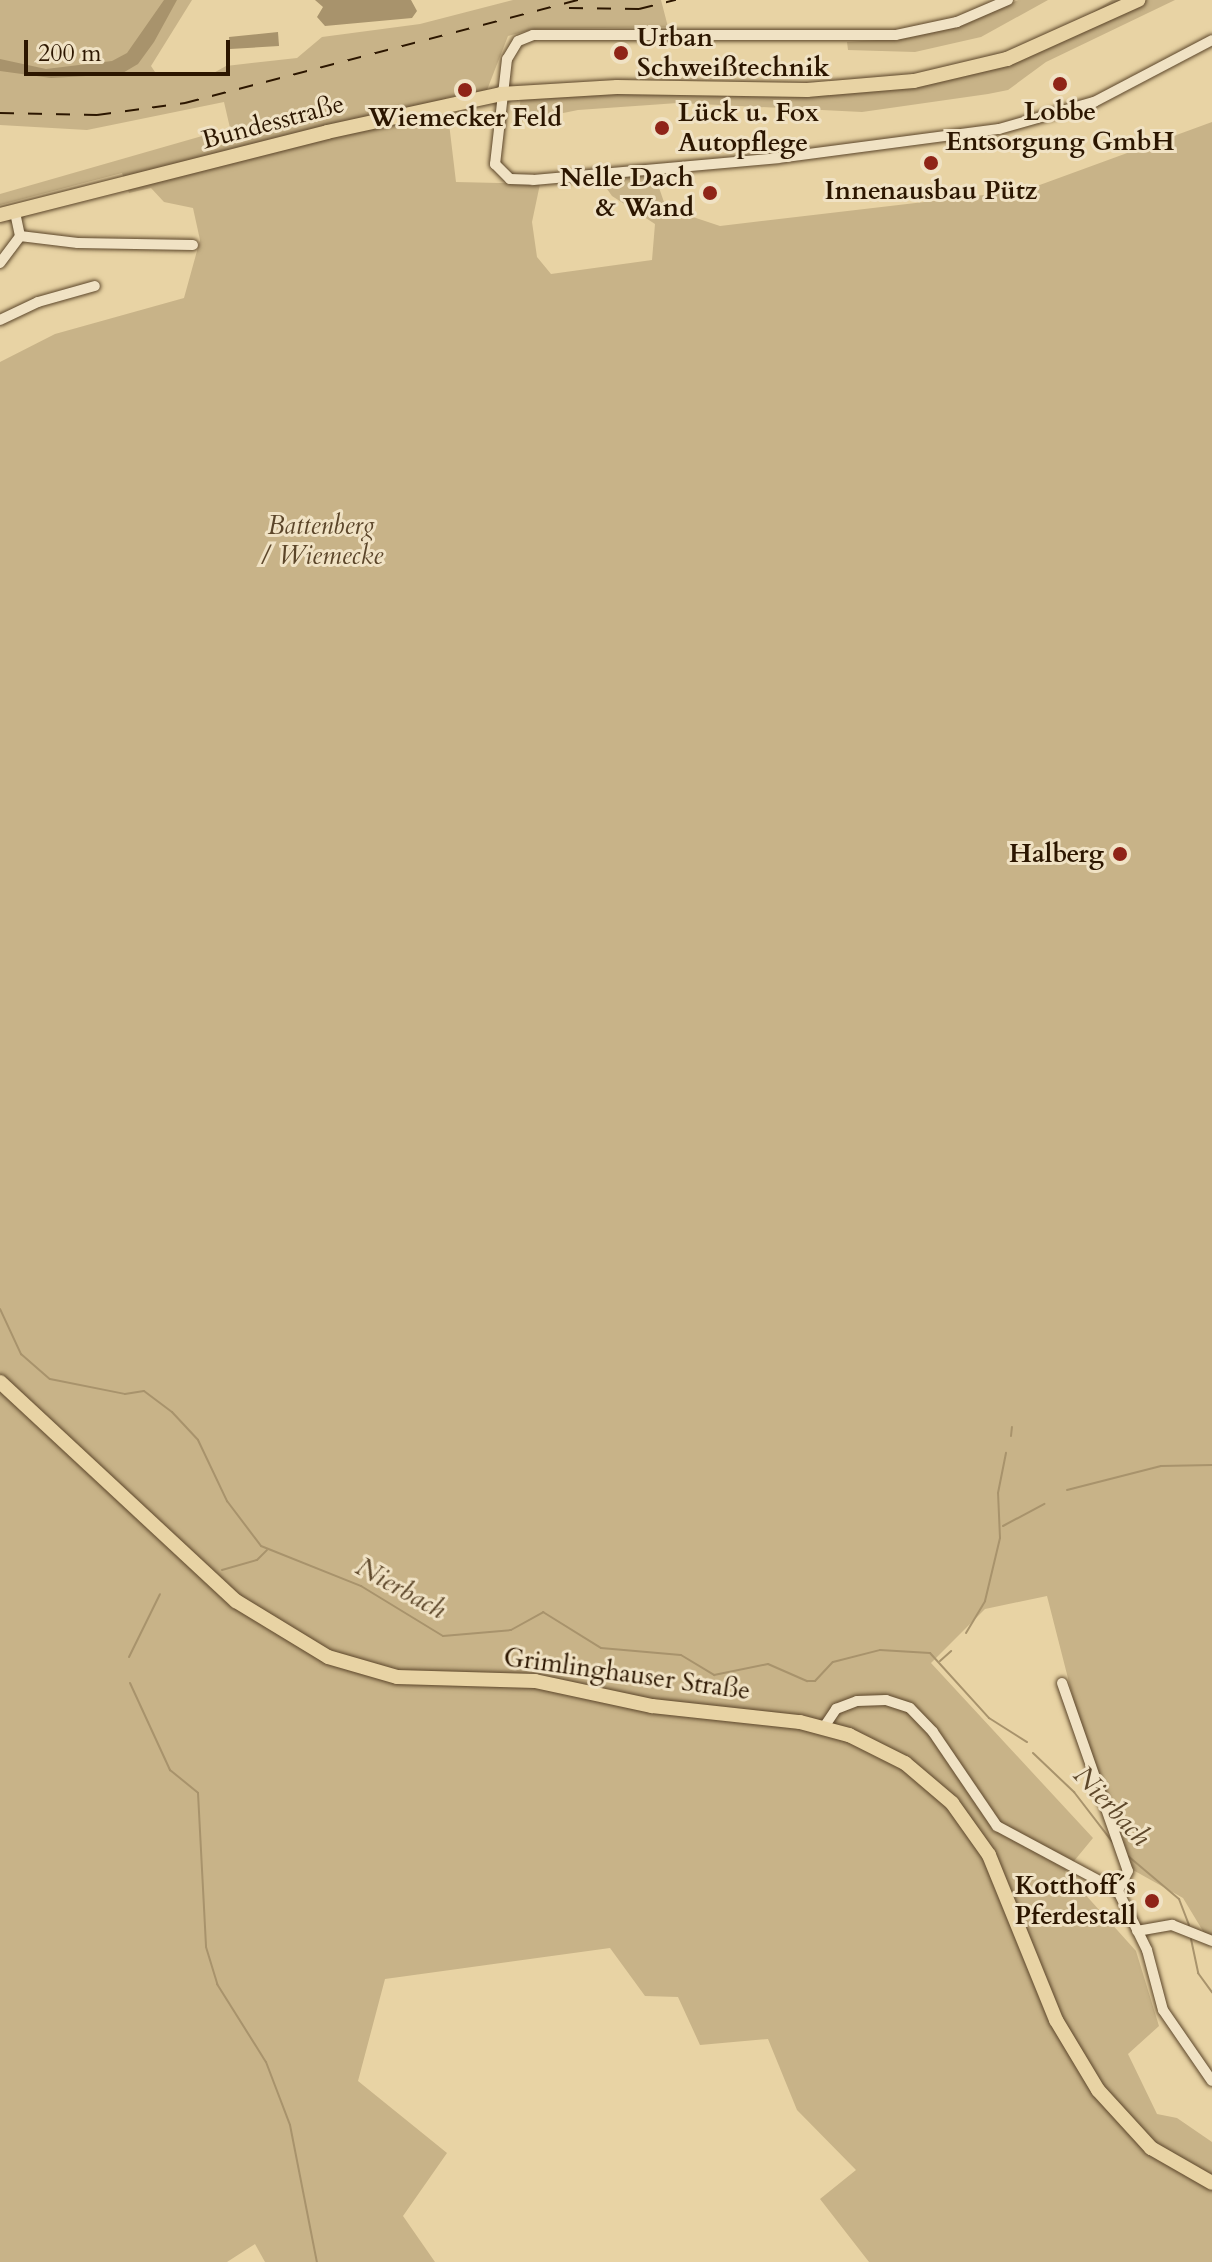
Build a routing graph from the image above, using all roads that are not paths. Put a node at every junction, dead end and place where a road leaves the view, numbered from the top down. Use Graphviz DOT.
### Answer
graph roads {
  1 [pos="1008,0"];
  2 [pos="1138,0"];
  3 [pos="1212,40"];
  4 [pos="501,94"];
  5 [pos="7,213"];
  6 [pos="20,236"];
  7 [pos="193,245"];
  8 [pos="0,263"];
  9 [pos="95,286"];
  10 [pos="0,320"];
  11 [pos="0,1382"];
  12 [pos="1062,1683"];
  13 [pos="824,1727"];
  14 [pos="1118,1891"];
  15 [pos="1137,1931"];
  16 [pos="1212,1941"];
  17 [pos="1212,2081"];
  18 [pos="1212,2183"];
  1 -- 4 [label="street"];
  2 -- 4 [label="main road, Bundesstraße"];
  3 -- 4 [label="street"];
  4 -- 5 [label="main road, Bundesstraße"];
  5 -- 6 [label="street"];
  6 -- 7 [label="street"];
  6 -- 8 [label="street"];
  9 -- 10 [label="street"];
  11 -- 13 [label="main road, Grimlinghauser Straße"];
  12 -- 14 [label="street"];
  13 -- 14 [label="street"];
  13 -- 18 [label="main road, Grimlinghauser Straße"];
  14 -- 15 [label="street"];
  15 -- 16 [label="street"];
  15 -- 17 [label="street"];
}
